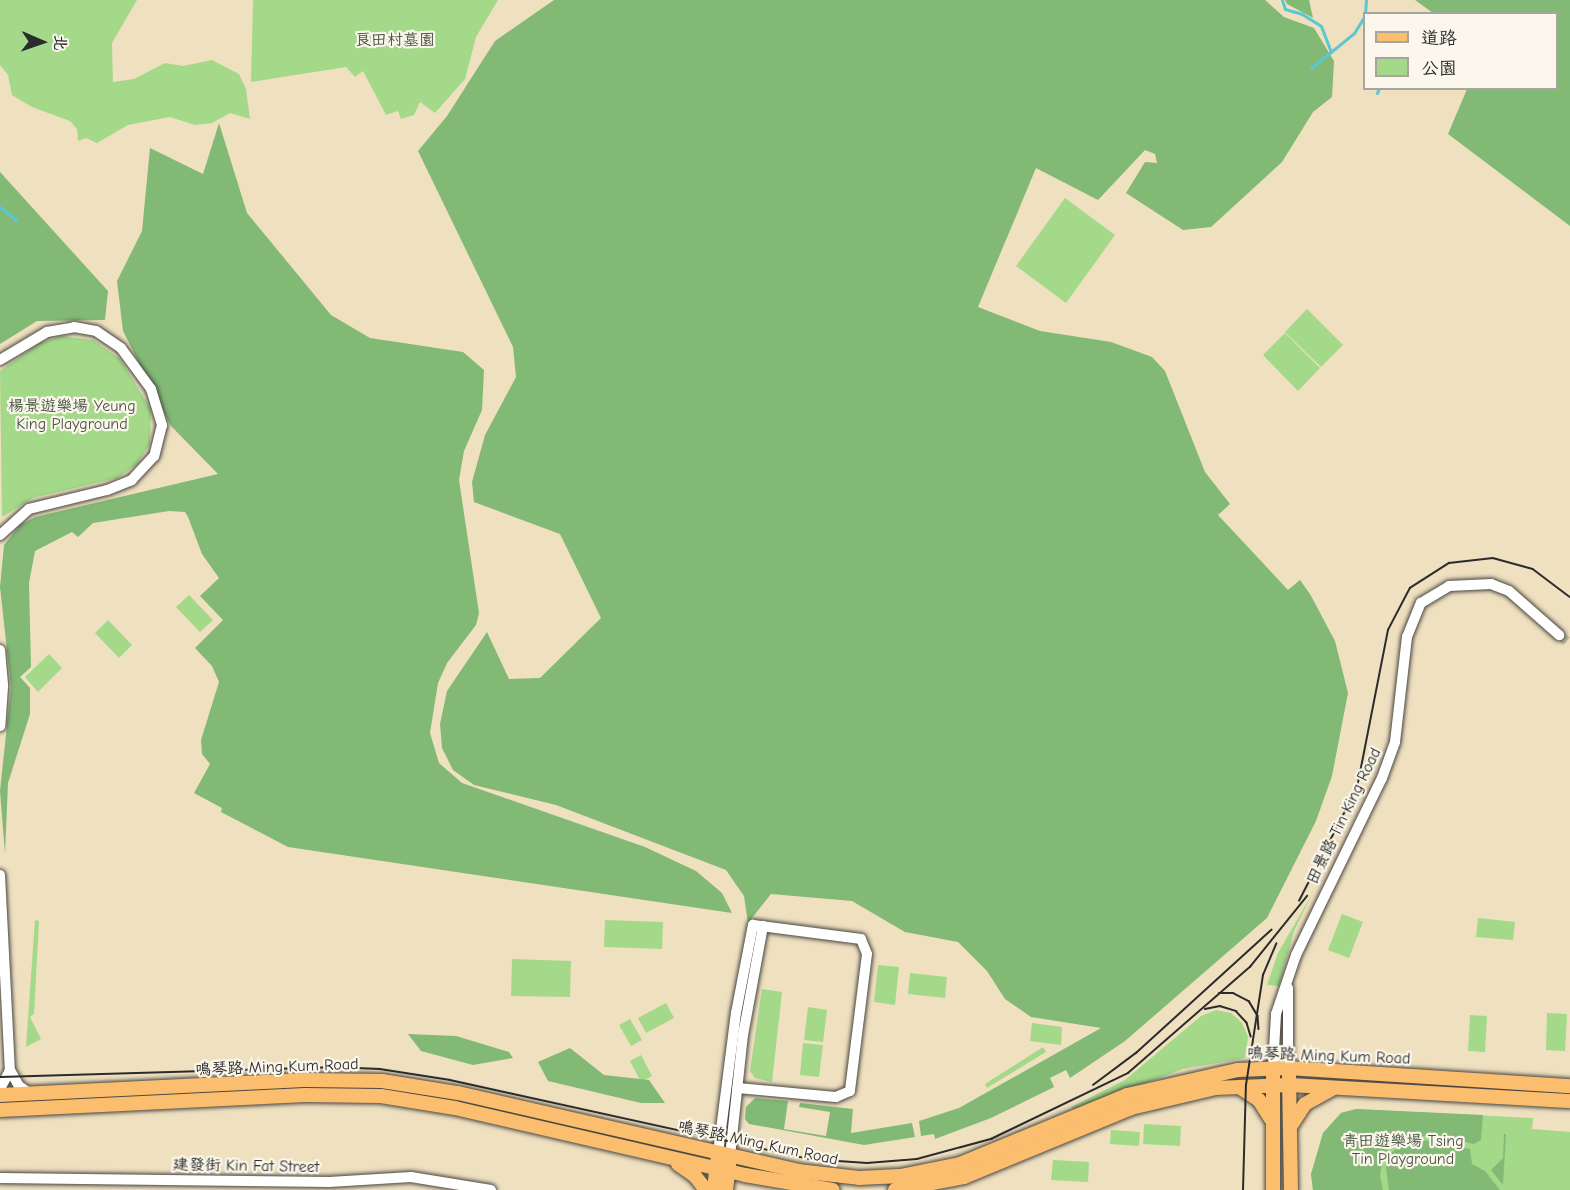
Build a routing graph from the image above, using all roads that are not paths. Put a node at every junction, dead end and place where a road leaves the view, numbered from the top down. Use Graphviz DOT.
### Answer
graph roads {
  1 [pos="0,360"];
  2 [pos="0,535"];
  3 [pos="1559,634"];
  4 [pos="0,650"];
  5 [pos="0,726"];
  6 [pos="0,875"];
  7 [pos="758,926"];
  8 [pos="1287,984"];
  9 [pos="1273,1068"];
  10 [pos="1288,1068"];
  11 [pos="10,1070"];
  12 [pos="1272,1085"];
  13 [pos="1289,1085"];
  14 [pos="1237,1086"];
  15 [pos="1570,1086"];
  16 [pos="1337,1087"];
  17 [pos="737,1088"];
  18 [pos="0,1089"];
  19 [pos="31,1094"];
  20 [pos="0,1095"];
  21 [pos="1570,1101"];
  22 [pos="0,1110"];
  23 [pos="1271,1120"];
  24 [pos="1290,1128"];
  25 [pos="724,1155"];
  26 [pos="672,1159"];
  27 [pos="722,1170"];
  28 [pos="1,1178"];
  29 [pos="98,1185"];
  30 [pos="216,1186"];
  31 [pos="329,1186"];
  32 [pos="2,1190"];
  33 [pos="491,1190"];
  34 [pos="706,1190"];
  35 [pos="714,1190"];
  36 [pos="726,1190"];
  37 [pos="834,1190"];
  38 [pos="895,1190"];
  39 [pos="1273,1190"];
  40 [pos="1291,1190"];
  1 -- 2 [label="street"];
  3 -- 8 [label="street, 田景路 Tin King Road"];
  4 -- 5 [label="street"];
  6 -- 11 [label="street"];
  7 -- 17 [label="street"];
  7 -- 17 [label="street"];
  7 -- 25 [label="street"];
  8 -- 9 [label="street, 田景路 Tin King Road"];
  8 -- 10 [label="street, 田景路 Tin King Road"];
  9 -- 10 [label="main road, 鳴琴路 Ming Kum Road"];
  9 -- 12 [label="main road"];
  9 -- 25 [label="main road, 鳴琴路 Ming Kum Road"];
  10 -- 13 [label="main road"];
  10 -- 15 [label="main road, 鳴琴路 Ming Kum Road"];
  11 -- 18 [label="street"];
  11 -- 19 [label="street"];
  12 -- 13 [label="main road, 鳴琴路 Ming Kum Road"];
  12 -- 14 [label="main road, 鳴琴路 Ming Kum Road"];
  12 -- 23 [label="main road"];
  13 -- 16 [label="main road, 鳴琴路 Ming Kum Road"];
  13 -- 24 [label="main road"];
  14 -- 23 [label="main road"];
  14 -- 38 [label="main road, 鳴琴路 Ming Kum Road"];
  16 -- 21 [label="main road, 鳴琴路 Ming Kum Road"];
  16 -- 24 [label="main road"];
  17 -- 25 [label="street"];
  19 -- 20 [label="main road, 鳴琴路 Ming Kum Road"];
  19 -- 25 [label="main road, 鳴琴路 Ming Kum Road"];
  22 -- 26 [label="main road, 鳴琴路 Ming Kum Road"];
  23 -- 39 [label="main road"];
  24 -- 40 [label="main road"];
  25 -- 27 [label="main road"];
  26 -- 27 [label="main road, 鳴琴路 Ming Kum Road"];
  26 -- 34 [label="main road"];
  27 -- 35 [label="main road"];
  27 -- 36 [label="main road"];
  27 -- 37 [label="main road, 鳴琴路 Ming Kum Road"];
  28 -- 29 [label="street, 建發街 Kin Fat Street"];
  28 -- 32 [label="street"];
  29 -- 30 [label="street, 建發街 Kin Fat Street"];
  30 -- 31 [label="street, 建發街 Kin Fat Street"];
  31 -- 33 [label="street, 建發街 Kin Fat Street"];
}
